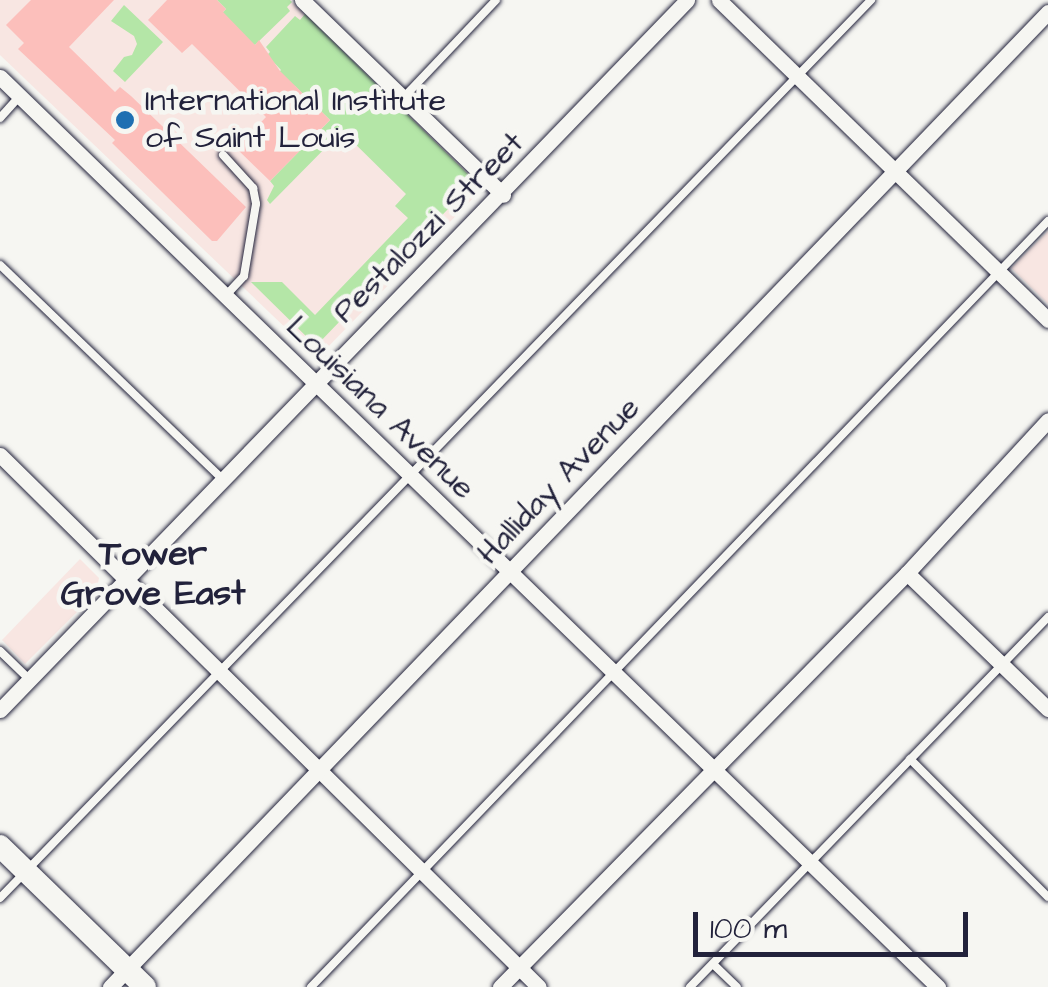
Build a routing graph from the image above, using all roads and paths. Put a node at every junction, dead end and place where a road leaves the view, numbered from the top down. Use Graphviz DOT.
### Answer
graph roads {
  1 [pos="496,0"];
  2 [pos="688,0"];
  3 [pos="719,0"];
  4 [pos="871,0"];
  5 [pos="306,1"];
  6 [pos="1048,12"];
  7 [pos="0,77"];
  8 [pos="798,77"];
  9 [pos="20,96"];
  10 [pos="403,98"];
  11 [pos="0,118"];
  12 [pos="223,156"];
  13 [pos="896,172"];
  14 [pos="503,194"];
  15 [pos="1048,221"];
  16 [pos="0,265"];
  17 [pos="999,272"];
  18 [pos="225,296"];
  19 [pos="1048,320"];
  20 [pos="315,383"];
  21 [pos="1048,420"];
  22 [pos="0,455"];
  23 [pos="408,473"];
  24 [pos="222,479"];
  25 [pos="510,572"];
  26 [pos="906,573"];
  27 [pos="124,578"];
  28 [pos="1048,616"];
  29 [pos="0,651"];
  30 [pos="1002,664"];
  31 [pos="217,670"];
  32 [pos="614,672"];
  33 [pos="28,678"];
  34 [pos="1048,709"];
  35 [pos="0,710"];
  36 [pos="910,759"];
  37 [pos="319,770"];
  38 [pos="714,770"];
  39 [pos="0,846"];
  40 [pos="810,863"];
  41 [pos="422,871"];
  42 [pos="26,872"];
  43 [pos="1048,896"];
  44 [pos="0,898"];
  45 [pos="712,964"];
  46 [pos="519,967"];
  47 [pos="127,969"];
  48 [pos="110,987"];
  49 [pos="145,987"];
  50 [pos="310,987"];
  51 [pos="500,987"];
  52 [pos="539,987"];
  53 [pos="690,987"];
  54 [pos="736,987"];
  55 [pos="938,987"];
  1 -- 10 [label="lane"];
  2 -- 14 [label="street, Pestalozzi Street"];
  3 -- 8 [label="street"];
  4 -- 8 [label="lane"];
  5 -- 10 [label="street"];
  6 -- 13 [label="street, Halliday Avenue"];
  7 -- 9 [label="street, Louisiana Avenue"];
  8 -- 13 [label="street"];
  8 -- 23 [label="lane"];
  9 -- 11 [label="lane"];
  9 -- 18 [label="street, Louisiana Avenue"];
  10 -- 14 [label="street"];
  12 -- 18 [label="lane"];
  13 -- 17 [label="street"];
  13 -- 25 [label="street, Halliday Avenue"];
  14 -- 20 [label="street, Pestalozzi Street"];
  15 -- 17 [label="lane"];
  16 -- 24 [label="lane"];
  17 -- 19 [label="street"];
  17 -- 32 [label="lane"];
  18 -- 20 [label="street, Louisiana Avenue"];
  20 -- 23 [label="street, Louisiana Avenue"];
  20 -- 24 [label="street, Pestalozzi Street"];
  21 -- 26 [label="street"];
  22 -- 27 [label="street"];
  23 -- 25 [label="street, Louisiana Avenue"];
  23 -- 31 [label="lane"];
  24 -- 27 [label="street, Pestalozzi Street"];
  25 -- 32 [label="street, Louisiana Avenue"];
  25 -- 37 [label="street, Halliday Avenue"];
  26 -- 30 [label="street"];
  26 -- 38 [label="street"];
  27 -- 31 [label="street"];
  27 -- 33 [label="street, Pestalozzi Street"];
  28 -- 30 [label="lane"];
  29 -- 33 [label="lane"];
  30 -- 34 [label="street"];
  30 -- 36 [label="lane"];
  31 -- 37 [label="street"];
  31 -- 42 [label="lane"];
  32 -- 38 [label="street, Louisiana Avenue"];
  32 -- 41 [label="lane"];
  33 -- 35 [label="street, Pestalozzi Street"];
  36 -- 40 [label="lane"];
  36 -- 43 [label="lane"];
  37 -- 41 [label="street"];
  37 -- 47 [label="street, Halliday Avenue"];
  38 -- 40 [label="street, Louisiana Avenue"];
  38 -- 46 [label="street"];
  39 -- 42 [label="main road"];
  40 -- 45 [label="lane"];
  40 -- 55 [label="street, Louisiana Avenue"];
  41 -- 46 [label="street"];
  41 -- 50 [label="lane"];
  42 -- 44 [label="lane"];
  42 -- 47 [label="main road"];
  45 -- 53 [label="lane"];
  45 -- 54 [label="lane"];
  46 -- 51 [label="street"];
  46 -- 52 [label="street"];
  47 -- 48 [label="street, Halliday Avenue"];
  47 -- 49 [label="main road"];
}
